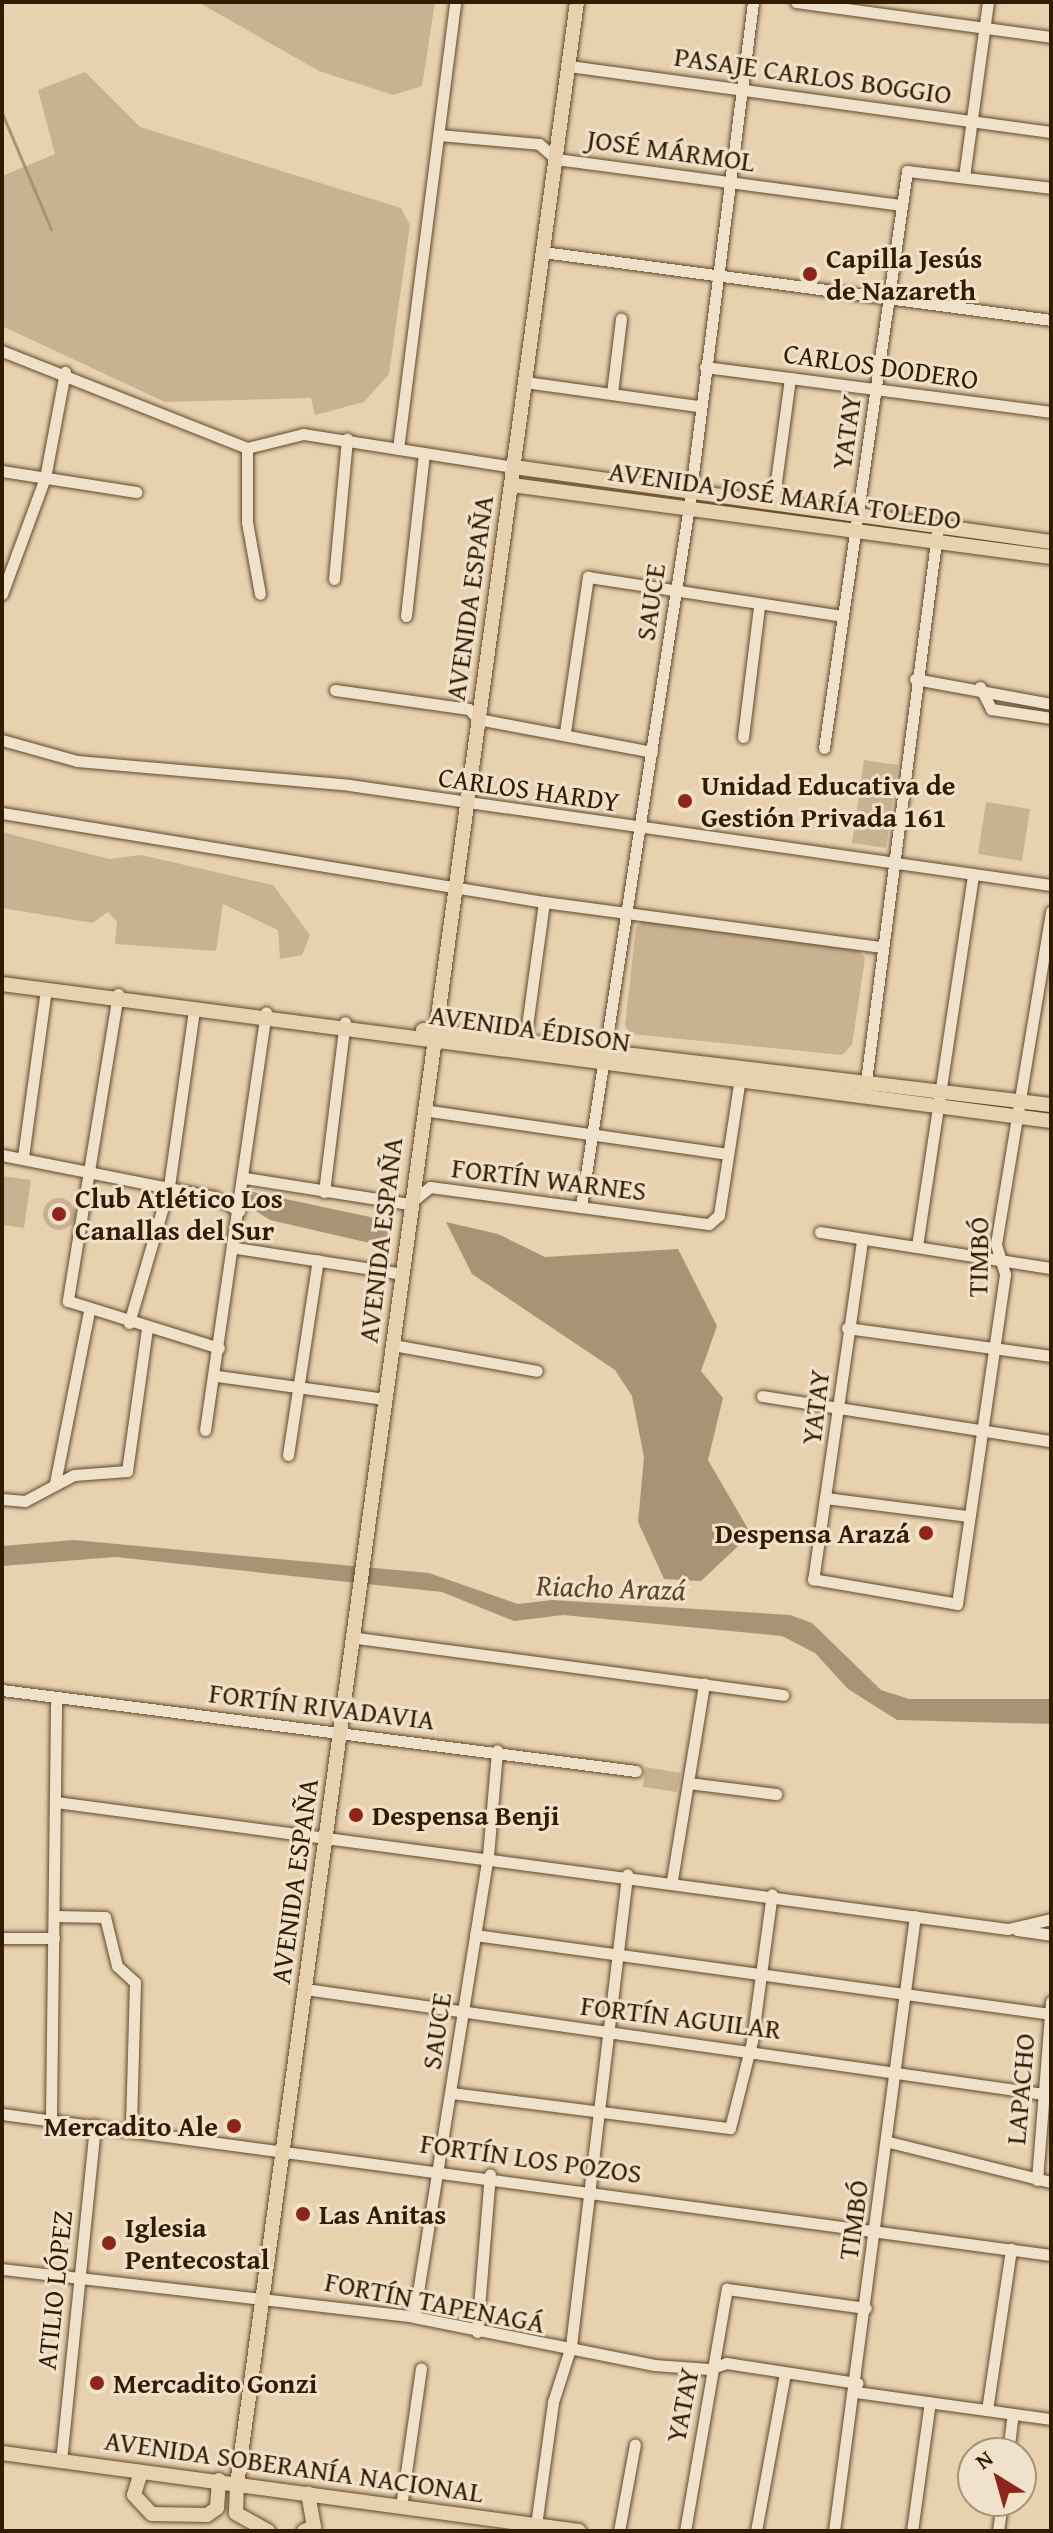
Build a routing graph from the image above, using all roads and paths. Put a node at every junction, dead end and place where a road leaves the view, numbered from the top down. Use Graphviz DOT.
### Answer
graph roads {
  1 [pos="455,2"];
  2 [pos="577,2"];
  3 [pos="753,2"];
  4 [pos="796,2"];
  5 [pos="988,2"];
  6 [pos="984,28"];
  7 [pos="1051,37"];
  8 [pos="569,66"];
  9 [pos="742,89"];
  10 [pos="972,122"];
  11 [pos="1051,132"];
  12 [pos="439,135"];
  13 [pos="556,159"];
  14 [pos="964,177"];
  15 [pos="730,183"];
  16 [pos="1051,188"];
  17 [pos="902,205"];
  18 [pos="543,252"];
  19 [pos="717,278"];
  20 [pos="889,299"];
  21 [pos="621,319"];
  22 [pos="1051,320"];
  23 [pos="2,351"];
  24 [pos="705,367"];
  25 [pos="65,372"];
  26 [pos="790,378"];
  27 [pos="525,382"];
  28 [pos="876,389"];
  29 [pos="612,393"];
  30 [pos="699,406"];
  31 [pos="1051,412"];
  32 [pos="347,439"];
  33 [pos="247,448"];
  34 [pos="398,449"];
  35 [pos="424,453"];
  36 [pos="514,467"];
  37 [pos="2,471"];
  38 [pos="45,478"];
  39 [pos="512,485"];
  40 [pos="136,492"];
  41 [pos="688,500"];
  42 [pos="773,504"];
  43 [pos="857,523"];
  44 [pos="938,526"];
  45 [pos="935,542"];
  46 [pos="1051,542"];
  47 [pos="1051,557"];
  48 [pos="334,579"];
  49 [pos="676,593"];
  50 [pos="2,594"];
  51 [pos="260,594"];
  52 [pos="759,607"];
  53 [pos="406,616"];
  54 [pos="843,616"];
  55 [pos="915,679"];
  56 [pos="980,687"];
  57 [pos="335,690"];
  58 [pos="1051,704"];
  59 [pos="1051,718"];
  60 [pos="478,719"];
  61 [pos="565,732"];
  62 [pos="743,737"];
  63 [pos="2,740"];
  64 [pos="824,748"];
  65 [pos="652,752"];
  66 [pos="468,806"];
  67 [pos="2,813"];
  68 [pos="641,829"];
  69 [pos="893,864"];
  70 [pos="973,875"];
  71 [pos="454,884"];
  72 [pos="1051,885"];
  73 [pos="544,902"];
  74 [pos="1051,912"];
  75 [pos="628,913"];
  76 [pos="882,947"];
  77 [pos="2,977"];
  78 [pos="2,984"];
  79 [pos="46,990"];
  80 [pos="118,996"];
  81 [pos="194,1010"];
  82 [pos="266,1014"];
  83 [pos="345,1026"];
  84 [pos="431,1035"];
  85 [pos="524,1047"];
  86 [pos="608,1050"];
  87 [pos="606,1065"];
  88 [pos="739,1085"];
  89 [pos="865,1092"];
  90 [pos="938,1100"];
  91 [pos="1025,1102"];
  92 [pos="1051,1105"];
  93 [pos="423,1110"];
  94 [pos="1017,1117"];
  95 [pos="1051,1121"];
  96 [pos="592,1135"];
  97 [pos="728,1154"];
  98 [pos="2,1155"];
  99 [pos="23,1157"];
  100 [pos="93,1169"];
  101 [pos="245,1178"];
  102 [pos="169,1186"];
  103 [pos="324,1192"];
  104 [pos="409,1204"];
  105 [pos="581,1207"];
  106 [pos="239,1211"];
  107 [pos="820,1232"];
  108 [pos="862,1241"];
  109 [pos="917,1246"];
  110 [pos="236,1248"];
  111 [pos="318,1260"];
  112 [pos="1002,1262"];
  113 [pos="1051,1268"];
  114 [pos="403,1274"];
  115 [pos="89,1312"];
  116 [pos="129,1323"];
  117 [pos="147,1328"];
  118 [pos="847,1328"];
  119 [pos="393,1345"];
  120 [pos="219,1348"];
  121 [pos="997,1349"];
  122 [pos="1051,1356"];
  123 [pos="537,1371"];
  124 [pos="217,1376"];
  125 [pos="299,1387"];
  126 [pos="762,1396"];
  127 [pos="386,1399"];
  128 [pos="841,1410"];
  129 [pos="205,1430"];
  130 [pos="980,1431"];
  131 [pos="1051,1441"];
  132 [pos="288,1455"];
  133 [pos="55,1483"];
  134 [pos="825,1498"];
  135 [pos="2,1499"];
  136 [pos="967,1516"];
  137 [pos="957,1604"];
  138 [pos="357,1638"];
  139 [pos="704,1684"];
  140 [pos="2,1690"];
  141 [pos="783,1695"];
  142 [pos="56,1699"];
  143 [pos="340,1732"];
  144 [pos="497,1750"];
  145 [pos="636,1771"];
  146 [pos="688,1783"];
  147 [pos="776,1794"];
  148 [pos="56,1802"];
  149 [pos="326,1836"];
  150 [pos="488,1856"];
  151 [pos="627,1874"];
  152 [pos="672,1880"];
  153 [pos="772,1894"];
  154 [pos="55,1916"];
  155 [pos="915,1916"];
  156 [pos="1051,1919"];
  157 [pos="1008,1929"];
  158 [pos="475,1935"];
  159 [pos="1051,1935"];
  160 [pos="2,1938"];
  161 [pos="54,1938"];
  162 [pos="617,1955"];
  163 [pos="761,1976"];
  164 [pos="305,1989"];
  165 [pos="905,1996"];
  166 [pos="1050,2008"];
  167 [pos="462,2012"];
  168 [pos="605,2033"];
  169 [pos="745,2048"];
  170 [pos="897,2072"];
  171 [pos="451,2093"];
  172 [pos="1047,2094"];
  173 [pos="2,2114"];
  174 [pos="597,2114"];
  175 [pos="51,2118"];
  176 [pos="95,2125"];
  177 [pos="131,2129"];
  178 [pos="889,2142"];
  179 [pos="284,2148"];
  180 [pos="438,2170"];
  181 [pos="490,2175"];
  182 [pos="1037,2180"];
  183 [pos="1051,2182"];
  184 [pos="589,2191"];
  185 [pos="875,2234"];
  186 [pos="1011,2249"];
  187 [pos="1051,2255"];
  188 [pos="2,2269"];
  189 [pos="79,2277"];
  190 [pos="263,2300"];
  191 [pos="866,2308"];
  192 [pos="414,2317"];
  193 [pos="477,2332"];
  194 [pos="566,2353"];
  195 [pos="421,2368"];
  196 [pos="709,2369"];
  197 [pos="785,2373"];
  198 [pos="856,2388"];
  199 [pos="930,2402"];
  200 [pos="987,2410"];
  201 [pos="1013,2414"];
  202 [pos="1051,2419"];
  203 [pos="1010,2437"];
  204 [pos="635,2444"];
  205 [pos="2,2453"];
  206 [pos="61,2461"];
  207 [pos="141,2472"];
  208 [pos="219,2480"];
  209 [pos="237,2484"];
  210 [pos="308,2494"];
  211 [pos="401,2507"];
  212 [pos="536,2525"];
  213 [pos="268,2531"];
  214 [pos="304,2531"];
  215 [pos="579,2531"];
  216 [pos="619,2531"];
  217 [pos="685,2531"];
  218 [pos="756,2531"];
  219 [pos="834,2531"];
  220 [pos="912,2531"];
  1 -- 12 [label="street"];
  2 -- 8 [label="main road, AVENIDA ESPAÑA"];
  3 -- 9 [label="street, SAUCE"];
  4 -- 6 [label="street"];
  5 -- 6 [label="street"];
  6 -- 7 [label="street"];
  6 -- 10 [label="street"];
  8 -- 9 [label="street, PASAJE CARLOS BOGGIO"];
  8 -- 13 [label="main road, AVENIDA ESPAÑA"];
  9 -- 10 [label="street, PASAJE CARLOS BOGGIO"];
  9 -- 15 [label="street, SAUCE"];
  10 -- 11 [label="street, PASAJE CARLOS BOGGIO"];
  10 -- 14 [label="street"];
  12 -- 13 [label="street, JOSÉ MÁRMOL"];
  12 -- 34 [label="street"];
  13 -- 15 [label="street, JOSÉ MÁRMOL"];
  13 -- 18 [label="main road, AVENIDA ESPAÑA"];
  14 -- 16 [label="street"];
  14 -- 17 [label="street, YATAY"];
  15 -- 17 [label="street, JOSÉ MÁRMOL"];
  15 -- 19 [label="street, SAUCE"];
  17 -- 20 [label="street, YATAY"];
  18 -- 19 [label="street"];
  18 -- 27 [label="main road, AVENIDA ESPAÑA"];
  19 -- 20 [label="street"];
  19 -- 24 [label="street, SAUCE"];
  20 -- 22 [label="street"];
  20 -- 28 [label="street, YATAY"];
  21 -- 29 [label="street"];
  23 -- 25 [label="street"];
  24 -- 26 [label="street, CARLOS DODERO"];
  24 -- 30 [label="street, SAUCE"];
  25 -- 33 [label="street"];
  25 -- 38 [label="street"];
  26 -- 28 [label="street, CARLOS DODERO"];
  26 -- 42 [label="street"];
  27 -- 29 [label="street"];
  27 -- 36 [label="main road, AVENIDA ESPAÑA"];
  28 -- 31 [label="street, CARLOS DODERO"];
  28 -- 43 [label="street, YATAY"];
  29 -- 30 [label="street"];
  30 -- 41 [label="street, SAUCE"];
  32 -- 33 [label="street"];
  32 -- 34 [label="street"];
  32 -- 48 [label="street"];
  33 -- 51 [label="street"];
  34 -- 35 [label="street"];
  35 -- 36 [label="street"];
  35 -- 53 [label="street"];
  36 -- 39 [label="main road, AVENIDA ESPAÑA"];
  36 -- 41 [label="main road, AVENIDA JOSÉ MARÍA TOLEDO"];
  37 -- 38 [label="street"];
  38 -- 40 [label="street"];
  38 -- 50 [label="street"];
  39 -- 41 [label="main road, AVENIDA JOSÉ MARÍA TOLEDO"];
  39 -- 60 [label="main road, AVENIDA ESPAÑA"];
  41 -- 42 [label="main road, AVENIDA JOSÉ MARÍA TOLEDO"];
  41 -- 43 [label="main road, AVENIDA JOSÉ MARÍA TOLEDO"];
  41 -- 49 [label="street, SAUCE"];
  42 -- 43 [label="main road, AVENIDA JOSÉ MARÍA TOLEDO"];
  43 -- 44 [label="main road, AVENIDA JOSÉ MARÍA TOLEDO"];
  43 -- 45 [label="main road, AVENIDA JOSÉ MARÍA TOLEDO"];
  43 -- 54 [label="street, YATAY"];
  44 -- 45 [label="street"];
  44 -- 46 [label="main road, AVENIDA JOSÉ MARÍA TOLEDO"];
  45 -- 47 [label="main road, AVENIDA JOSÉ MARÍA TOLEDO"];
  45 -- 55 [label="street"];
  49 -- 52 [label="street"];
  49 -- 61 [label="street"];
  49 -- 65 [label="street, SAUCE"];
  52 -- 54 [label="street"];
  52 -- 62 [label="street"];
  54 -- 64 [label="street, YATAY"];
  55 -- 56 [label="street"];
  55 -- 69 [label="street"];
  56 -- 58 [label="street"];
  56 -- 59 [label="street"];
  57 -- 60 [label="street"];
  60 -- 61 [label="street"];
  60 -- 66 [label="main road, AVENIDA ESPAÑA"];
  61 -- 65 [label="street"];
  63 -- 66 [label="street, CARLOS HARDY"];
  65 -- 68 [label="street, SAUCE"];
  66 -- 68 [label="street, CARLOS HARDY"];
  66 -- 71 [label="main road, AVENIDA ESPAÑA"];
  67 -- 71 [label="street"];
  68 -- 69 [label="street, CARLOS HARDY"];
  68 -- 75 [label="street, SAUCE"];
  69 -- 70 [label="street, CARLOS HARDY"];
  69 -- 76 [label="street"];
  70 -- 72 [label="street, CARLOS HARDY"];
  70 -- 90 [label="street"];
  71 -- 73 [label="street"];
  71 -- 84 [label="main road, AVENIDA ESPAÑA"];
  73 -- 75 [label="street"];
  73 -- 85 [label="street"];
  74 -- 91 [label="street, TIMBÓ"];
  75 -- 76 [label="street"];
  75 -- 86 [label="street, SAUCE"];
  76 -- 89 [label="street"];
  77 -- 80 [label="main road, AVENIDA ÉDISON"];
  78 -- 79 [label="main road, AVENIDA ÉDISON"];
  79 -- 80 [label="main road, AVENIDA ÉDISON"];
  79 -- 99 [label="street"];
  80 -- 81 [label="main road, AVENIDA ÉDISON"];
  80 -- 82 [label="main road, AVENIDA ÉDISON"];
  80 -- 100 [label="street"];
  81 -- 82 [label="main road, AVENIDA ÉDISON"];
  81 -- 102 [label="street"];
  82 -- 83 [label="main road, AVENIDA ÉDISON"];
  82 -- 101 [label="street"];
  83 -- 84 [label="main road, AVENIDA ÉDISON"];
  83 -- 103 [label="street"];
  84 -- 85 [label="main road, AVENIDA ÉDISON"];
  84 -- 93 [label="main road, AVENIDA ESPAÑA"];
  85 -- 86 [label="main road, AVENIDA ÉDISON"];
  85 -- 87 [label="main road, AVENIDA ÉDISON"];
  86 -- 87 [label="street, SAUCE"];
  86 -- 89 [label="main road, AVENIDA ÉDISON"];
  87 -- 88 [label="main road, AVENIDA ÉDISON"];
  87 -- 96 [label="street, SAUCE"];
  88 -- 89 [label="main road, AVENIDA ÉDISON"];
  88 -- 97 [label="street"];
  89 -- 90 [label="main road, AVENIDA ÉDISON"];
  90 -- 91 [label="main road, AVENIDA ÉDISON"];
  90 -- 94 [label="main road, AVENIDA ÉDISON"];
  90 -- 109 [label="street"];
  91 -- 92 [label="main road, AVENIDA ÉDISON"];
  91 -- 94 [label="street, TIMBÓ"];
  93 -- 96 [label="street"];
  93 -- 104 [label="main road, AVENIDA ESPAÑA"];
  94 -- 95 [label="main road, AVENIDA ÉDISON"];
  94 -- 112 [label="street, TIMBÓ"];
  96 -- 97 [label="street"];
  96 -- 105 [label="street, SAUCE"];
  97 -- 105 [label="street, FORTÍN WARNES"];
  98 -- 99 [label="street"];
  99 -- 100 [label="street"];
  100 -- 102 [label="street"];
  100 -- 115 [label="street"];
  101 -- 103 [label="street"];
  101 -- 106 [label="street"];
  102 -- 106 [label="street"];
  102 -- 116 [label="street"];
  103 -- 104 [label="street"];
  104 -- 105 [label="street, FORTÍN WARNES"];
  104 -- 114 [label="main road, AVENIDA ESPAÑA"];
  106 -- 110 [label="street"];
  107 -- 108 [label="street"];
  108 -- 109 [label="street"];
  108 -- 118 [label="street, YATAY"];
  109 -- 112 [label="street"];
  110 -- 111 [label="street"];
  110 -- 120 [label="street"];
  111 -- 114 [label="street"];
  111 -- 125 [label="street"];
  112 -- 113 [label="street"];
  112 -- 121 [label="street, TIMBÓ"];
  114 -- 119 [label="main road, AVENIDA ESPAÑA"];
  115 -- 116 [label="street"];
  115 -- 133 [label="street"];
  116 -- 117 [label="street"];
  117 -- 120 [label="street"];
  117 -- 133 [label="street"];
  118 -- 121 [label="street"];
  118 -- 128 [label="street, YATAY"];
  119 -- 123 [label="street"];
  119 -- 127 [label="main road, AVENIDA ESPAÑA"];
  120 -- 124 [label="street"];
  121 -- 122 [label="street"];
  121 -- 130 [label="street, TIMBÓ"];
  124 -- 125 [label="street"];
  124 -- 129 [label="street"];
  125 -- 127 [label="street"];
  125 -- 132 [label="street"];
  126 -- 128 [label="street"];
  127 -- 138 [label="main road, AVENIDA ESPAÑA"];
  128 -- 130 [label="street"];
  128 -- 134 [label="street, YATAY"];
  130 -- 131 [label="street"];
  130 -- 136 [label="street, TIMBÓ"];
  133 -- 135 [label="street"];
  134 -- 136 [label="street"];
  134 -- 137 [label="street, YATAY"];
  136 -- 137 [label="street, TIMBÓ"];
  138 -- 139 [label="street"];
  138 -- 143 [label="main road, AVENIDA ESPAÑA"];
  139 -- 141 [label="street"];
  139 -- 146 [label="street"];
  140 -- 142 [label="street, FORTÍN RIVADAVIA"];
  142 -- 143 [label="street, FORTÍN RIVADAVIA"];
  142 -- 148 [label="street"];
  143 -- 144 [label="street, FORTÍN RIVADAVIA"];
  143 -- 149 [label="main road, AVENIDA ESPAÑA"];
  144 -- 145 [label="street, FORTÍN RIVADAVIA"];
  144 -- 150 [label="street, SAUCE"];
  146 -- 147 [label="street"];
  146 -- 152 [label="street"];
  148 -- 149 [label="street"];
  148 -- 154 [label="street"];
  149 -- 150 [label="street"];
  149 -- 164 [label="main road, AVENIDA ESPAÑA"];
  150 -- 151 [label="street"];
  150 -- 158 [label="street, SAUCE"];
  151 -- 152 [label="street"];
  151 -- 162 [label="street"];
  152 -- 153 [label="street"];
  153 -- 155 [label="street"];
  153 -- 163 [label="street"];
  154 -- 161 [label="street"];
  154 -- 177 [label="street"];
  155 -- 157 [label="street"];
  155 -- 165 [label="street, TIMBÓ"];
  156 -- 157 [label="street"];
  157 -- 159 [label="street"];
  158 -- 162 [label="street"];
  158 -- 167 [label="street, SAUCE"];
  160 -- 161 [label="street"];
  161 -- 175 [label="street"];
  162 -- 163 [label="street"];
  162 -- 168 [label="street"];
  163 -- 165 [label="street"];
  163 -- 169 [label="street"];
  164 -- 167 [label="street, FORTÍN AGUILAR"];
  164 -- 179 [label="main road, AVENIDA ESPAÑA"];
  165 -- 166 [label="street"];
  165 -- 170 [label="street, TIMBÓ"];
  166 -- 172 [label="street, LAPACHO"];
  167 -- 168 [label="street, FORTÍN AGUILAR"];
  167 -- 171 [label="street, SAUCE"];
  168 -- 169 [label="street, FORTÍN AGUILAR"];
  168 -- 174 [label="street"];
  169 -- 170 [label="street, FORTÍN AGUILAR"];
  169 -- 174 [label="street"];
  170 -- 172 [label="street, FORTÍN AGUILAR"];
  170 -- 178 [label="street, TIMBÓ"];
  171 -- 174 [label="street"];
  171 -- 180 [label="street, SAUCE"];
  172 -- 182 [label="street, LAPACHO"];
  173 -- 175 [label="street, FORTÍN LOS POZOS"];
  174 -- 184 [label="street"];
  175 -- 176 [label="street, FORTÍN LOS POZOS"];
  176 -- 177 [label="street, FORTÍN LOS POZOS"];
  176 -- 189 [label="street, ATILIO LÓPEZ"];
  177 -- 179 [label="street, FORTÍN LOS POZOS"];
  178 -- 182 [label="street"];
  178 -- 185 [label="street, TIMBÓ"];
  179 -- 180 [label="street, FORTÍN LOS POZOS"];
  179 -- 190 [label="main road, AVENIDA ESPAÑA"];
  180 -- 181 [label="street, FORTÍN LOS POZOS"];
  180 -- 192 [label="street, SAUCE"];
  181 -- 184 [label="street, FORTÍN LOS POZOS"];
  181 -- 193 [label="street"];
  182 -- 183 [label="street"];
  184 -- 185 [label="street, FORTÍN LOS POZOS"];
  184 -- 194 [label="street"];
  185 -- 186 [label="street, FORTÍN LOS POZOS"];
  185 -- 191 [label="street, TIMBÓ"];
  186 -- 187 [label="street, FORTÍN LOS POZOS"];
  186 -- 200 [label="street"];
  188 -- 189 [label="street, FORTÍN TAPENAGÁ"];
  189 -- 190 [label="street, FORTÍN TAPENAGÁ"];
  189 -- 206 [label="street, ATILIO LÓPEZ"];
  190 -- 192 [label="street, FORTÍN TAPENAGÁ"];
  190 -- 209 [label="main road, AVENIDA ESPAÑA"];
  191 -- 196 [label="street, YATAY"];
  191 -- 198 [label="street, TIMBÓ"];
  192 -- 193 [label="street, FORTÍN TAPENAGÁ"];
  193 -- 194 [label="street, FORTÍN TAPENAGÁ"];
  194 -- 196 [label="street, FORTÍN TAPENAGÁ"];
  194 -- 212 [label="street"];
  195 -- 211 [label="street"];
  196 -- 197 [label="street, FORTÍN TAPENAGÁ"];
  196 -- 217 [label="street, YATAY"];
  197 -- 198 [label="street, FORTÍN TAPENAGÁ"];
  197 -- 218 [label="street"];
  198 -- 199 [label="street, FORTÍN TAPENAGÁ"];
  198 -- 219 [label="street, TIMBÓ"];
  199 -- 200 [label="street, FORTÍN TAPENAGÁ"];
  199 -- 220 [label="street"];
  200 -- 201 [label="street, FORTÍN TAPENAGÁ"];
  201 -- 202 [label="street, FORTÍN TAPENAGÁ"];
  201 -- 203 [label="street"];
  204 -- 216 [label="street"];
  205 -- 206 [label="main road, AVENIDA SOBERANÍA NACIONAL"];
  206 -- 207 [label="main road, AVENIDA SOBERANÍA NACIONAL"];
  207 -- 208 [label="main road, AVENIDA SOBERANÍA NACIONAL"];
  207 -- 208 [label="main road"];
  208 -- 209 [label="main road, AVENIDA SOBERANÍA NACIONAL"];
  209 -- 210 [label="main road, AVENIDA SOBERANÍA NACIONAL"];
  209 -- 213 [label="main road"];
  210 -- 211 [label="main road, AVENIDA SOBERANÍA NACIONAL"];
  210 -- 214 [label="main road"];
  211 -- 212 [label="main road, AVENIDA SOBERANÍA NACIONAL"];
  212 -- 215 [label="main road, AVENIDA SOBERANÍA NACIONAL"];
}
